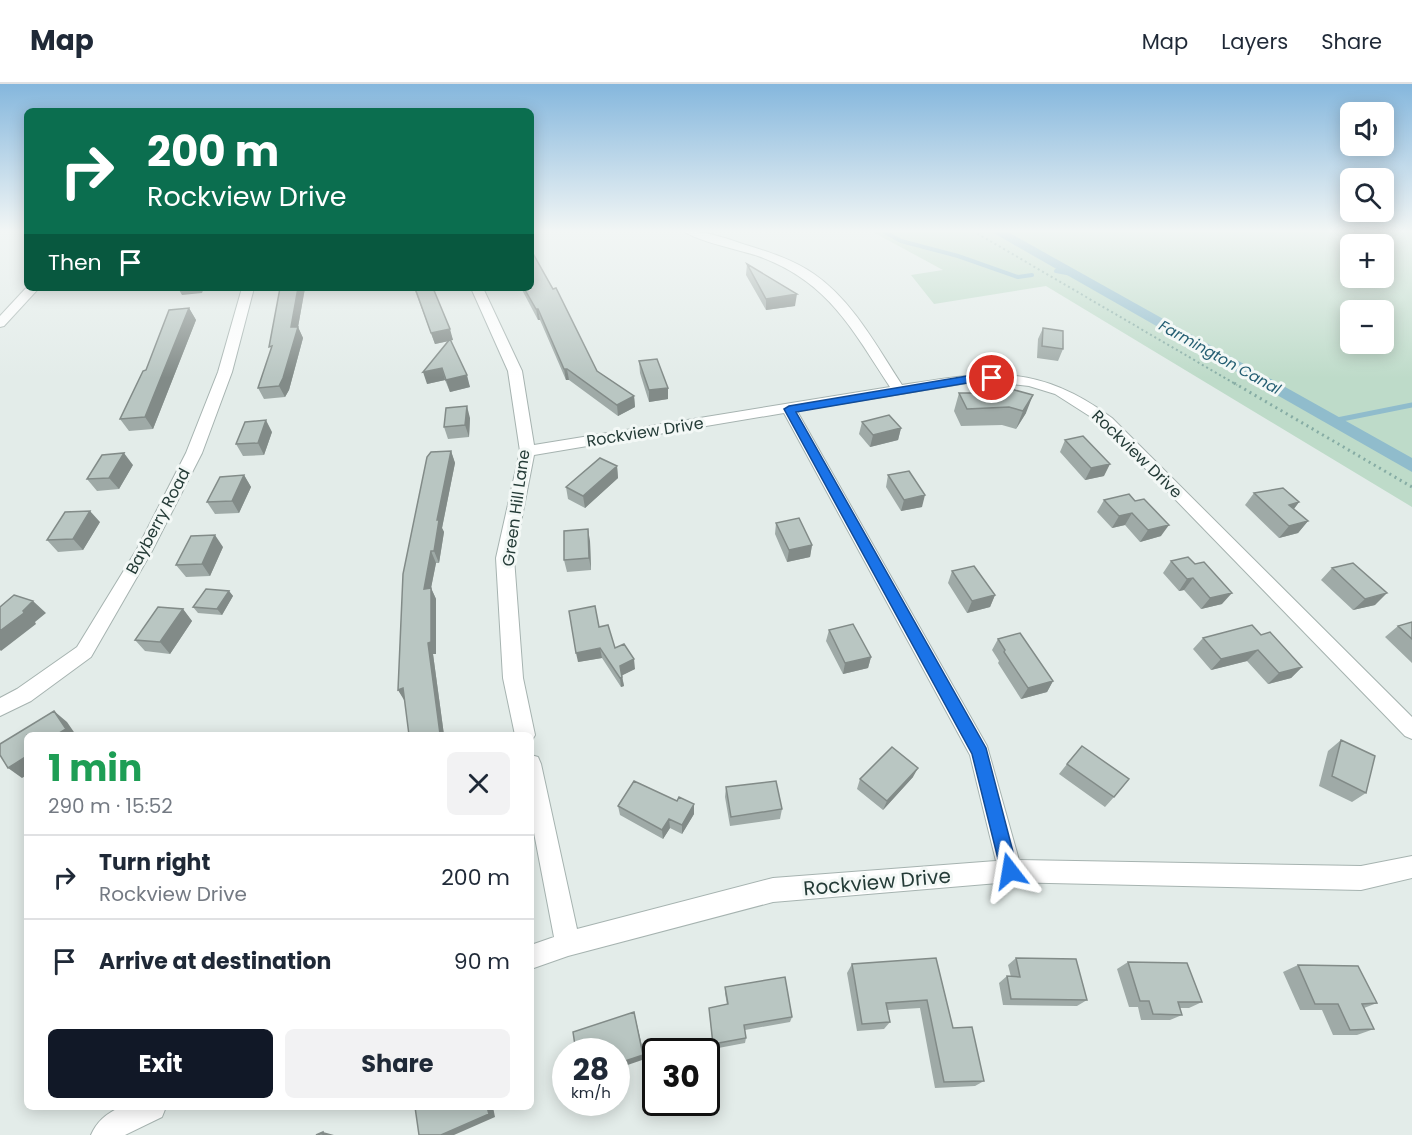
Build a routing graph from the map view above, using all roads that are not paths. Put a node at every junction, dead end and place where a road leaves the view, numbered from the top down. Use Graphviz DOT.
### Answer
graph roads {
  1 [pos="813,280"];
  2 [pos="30,291"];
  3 [pos="247,291"];
  4 [pos="478,291"];
  5 [pos="0,323"];
  6 [pos="899,391"];
  7 [pos="789,409"];
  8 [pos="526,451"];
  9 [pos="0,707"];
  10 [pos="1412,730"];
  11 [pos="524,732"];
  12 [pos="534,779"];
  13 [pos="1412,867"];
  14 [pos="1010,871"];
  15 [pos="568,944"];
  16 [pos="534,956"];
  17 [pos="145,1110"];
  18 [pos="105,1135"];
  1 -- 6 [label="street"];
  2 -- 5 [label="street"];
  3 -- 9 [label="street, Bayberry Road"];
  4 -- 8 [label="street, Green Hill Lane"];
  6 -- 7 [label="street, Rockview Drive"];
  6 -- 10 [label="street, Rockview Drive"];
  7 -- 8 [label="street, Rockview Drive"];
  7 -- 14 [label="street"];
  8 -- 11 [label="street, Green Hill Lane"];
  12 -- 15 [label="street"];
  13 -- 14 [label="street, Rockview Drive"];
  14 -- 15 [label="street, Rockview Drive"];
  15 -- 16 [label="street, Rockview Drive"];
  17 -- 18 [label="street"];
}
